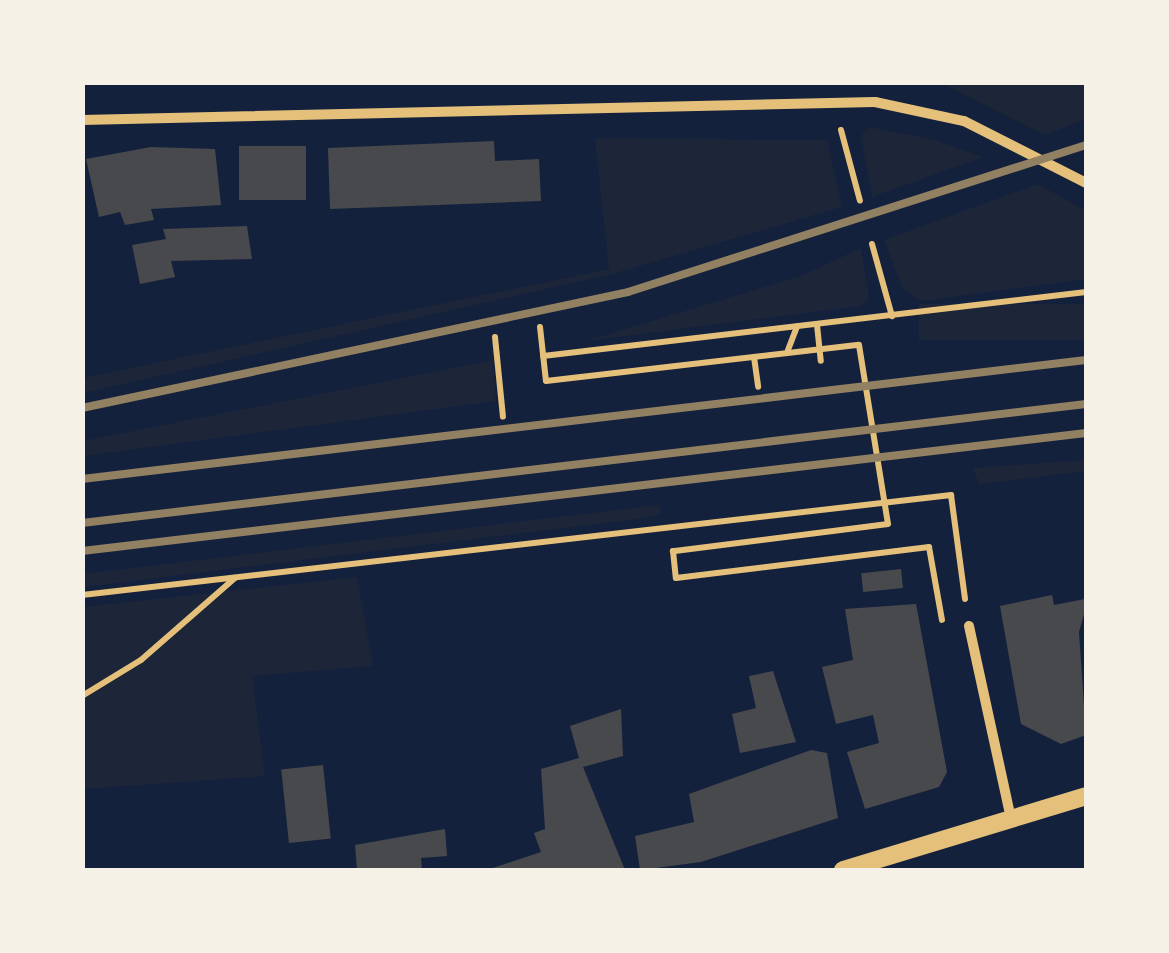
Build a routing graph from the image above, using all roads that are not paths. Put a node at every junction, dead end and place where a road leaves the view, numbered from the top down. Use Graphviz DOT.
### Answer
graph roads {
  1 [pos="82,120"];
  2 [pos="1086,183"];
  3 [pos="969,626"];
  4 [pos="1086,796"];
  5 [pos="1011,819"];
  6 [pos="842,870"];
  1 -- 2 [label="street"];
  3 -- 5 [label="street"];
  4 -- 5 [label="street"];
  5 -- 6 [label="street"];
}
